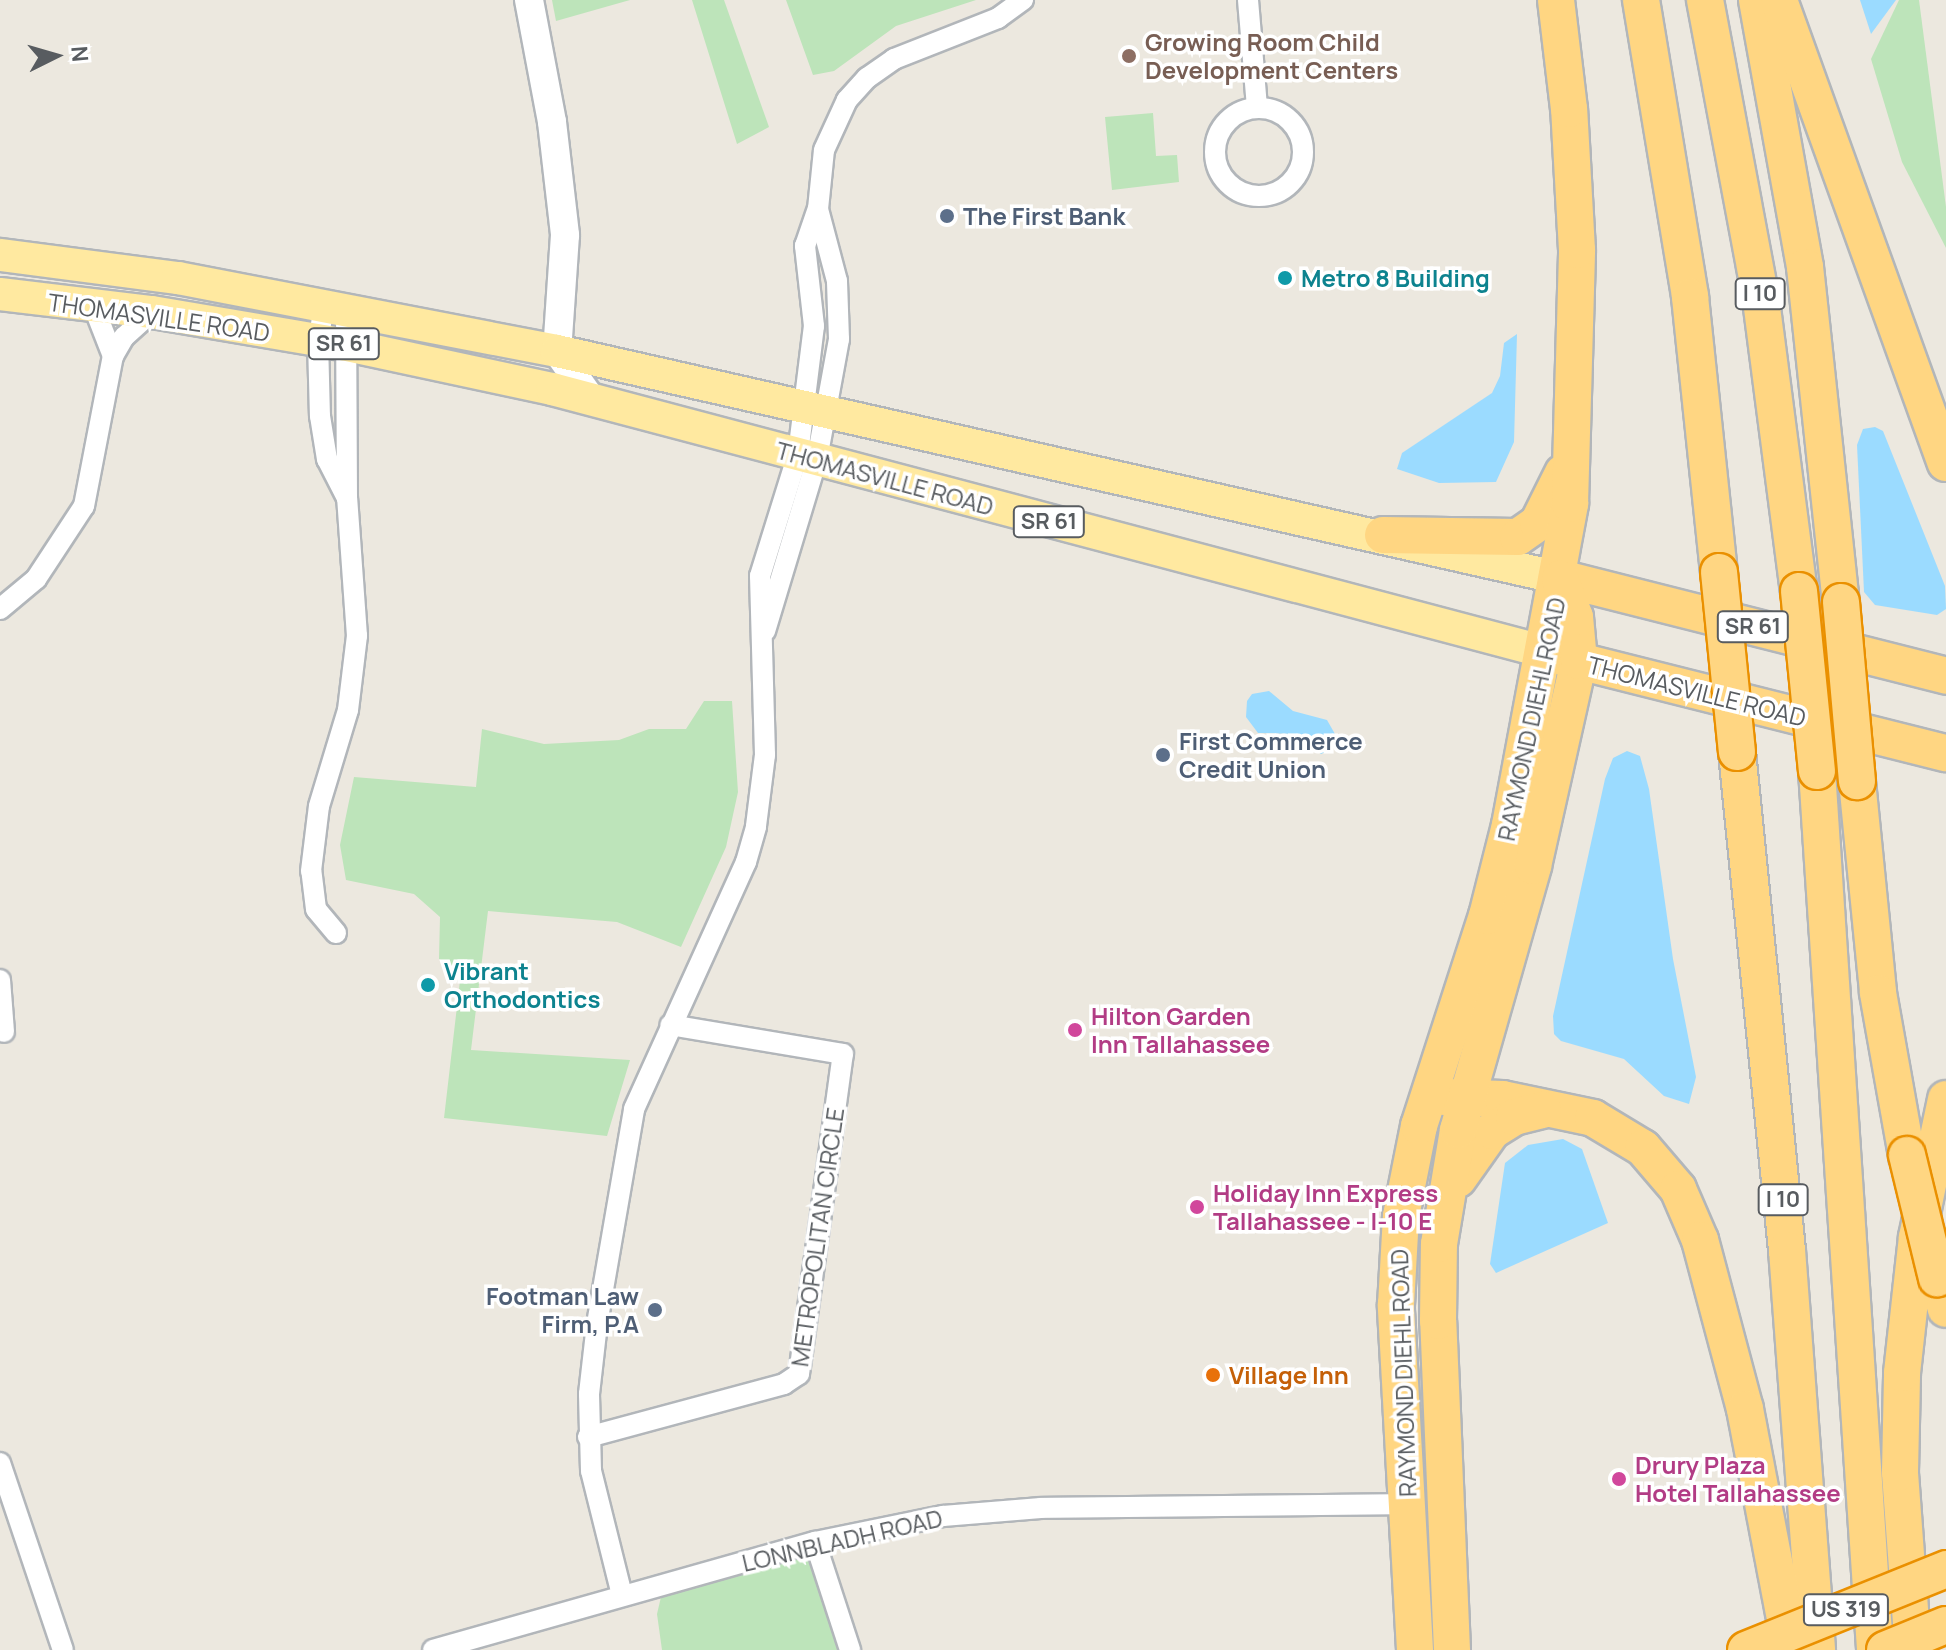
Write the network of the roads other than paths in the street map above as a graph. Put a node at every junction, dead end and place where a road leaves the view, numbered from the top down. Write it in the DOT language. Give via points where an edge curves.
graph roads {
  1 [pos="529,0"];
  2 [pos="1023,0"];
  3 [pos="1248,0"];
  4 [pos="1556,0"];
  5 [pos="1641,0"];
  6 [pos="1705,0"];
  7 [pos="1757,0"];
  8 [pos="1779,0"];
  9 [pos="1257,108"];
  10 [pos="818,209"];
  11 [pos="0,255"];
  12 [pos="97,265"];
  13 [pos="0,294"];
  14 [pos="93,305"];
  15 [pos="335,309"];
  16 [pos="152,312"];
  17 [pos="330,342"];
  18 [pos="557,351"];
  19 [pos="113,356"];
  20 [pos="498,378"];
  21 [pos="591,399"];
  22 [pos="815,406"];
  23 [pos="1575,446"];
  24 [pos="807,456"];
  25 [pos="1946,463"];
  26 [pos="1383,535"];
  27 [pos="1560,578"];
  28 [pos="0,609"];
  29 [pos="1562,657"];
  30 [pos="1946,676"];
  31 [pos="1946,753"];
  32 [pos="336,933"];
  33 [pos="0,980"];
  34 [pos="670,1025"];
  35 [pos="4,1032"];
  36 [pos="1467,1096"];
  37 [pos="1427,1097"];
  38 [pos="1946,1099"];
  39 [pos="1563,1110"];
  40 [pos="1442,1218"];
  41 [pos="1942,1294"];
  42 [pos="588,1437"];
  43 [pos="0,1463"];
  44 [pos="1407,1504"];
  45 [pos="815,1542"];
  46 [pos="1946,1569"];
  47 [pos="622,1595"];
  48 [pos="1452,1609"];
  49 [pos="1946,1625"];
  50 [pos="63,1650"];
  51 [pos="433,1650"];
  52 [pos="850,1650"];
  53 [pos="1415,1650"];
  54 [pos="1452,1650"];
  55 [pos="1460,1650"];
  56 [pos="1746,1650"];
  57 [pos="1791,1650"];
  58 [pos="1817,1650"];
  59 [pos="1875,1650"];
  60 [pos="1885,1650"];
  61 [pos="1913,1650"];
  1 -- 18 [label="street" via="552,122 565,235"];
  2 -- 10 [label="street" via="998,18 894,59 867,78 832,126"];
  3 -- 9 [label="street"];
  4 -- 23 [label="highway, RAYMOND DIEHL ROAD" via="1577,250"];
  5 -- 58 [label="highway, I 10, bridge" via="1688,282 1719,572 1789,1266"];
  6 -- 59 [label="highway, I 10, bridge" via="1761,300 1799,591 1817,771"];
  7 -- 41 [label="highway, bridge" via="1802,239 1878,993 1907,1155"];
  8 -- 25 [label="highway"];
  9 -- 9 [label="street" via="1224,124 1215,148 1218,170 1230,186 1263,197 1281,191 1296,177 1303,148 1289,120"];
  10 -- 22 [label="street" via="805,246 814,308"];
  10 -- 22 [label="street" via="842,314"];
  11 -- 12 [label="main road, THOMASVILLE ROAD / SR 61"];
  12 -- 14 [label="main road"];
  12 -- 15 [label="main road, THOMASVILLE ROAD / SR 61"];
  13 -- 14 [label="main road, THOMASVILLE ROAD / SR 61"];
  14 -- 16 [label="main road, THOMASVILLE ROAD / SR 61"];
  14 -- 19 [label="street"];
  15 -- 17 [label="street"];
  15 -- 18 [label="main road, THOMASVILLE ROAD / SR 61"];
  16 -- 17 [label="main road, THOMASVILLE ROAD / SR 61"];
  16 -- 19 [label="street" via="124,337"];
  17 -- 20 [label="main road, THOMASVILLE ROAD / SR 61"];
  17 -- 32 [label="street" via="327,459 347,498 357,588 348,710 319,806 311,871 316,909"];
  18 -- 20 [label="street" via="527,371"];
  18 -- 21 [label="street"];
  18 -- 22 [label="main road, THOMASVILLE ROAD / SR 61"];
  19 -- 28 [label="street" via="84,506 36,579"];
  20 -- 21 [label="main road, THOMASVILLE ROAD / SR 61"];
  21 -- 24 [label="main road, THOMASVILLE ROAD / SR 61"];
  22 -- 24 [label="street"];
  22 -- 26 [label="main road, THOMASVILLE ROAD / SR 61"];
  23 -- 26 [label="highway" via="1543,516 1524,534 1503,539"];
  23 -- 27 [label="highway, RAYMOND DIEHL ROAD"];
  24 -- 29 [label="main road, THOMASVILLE ROAD / SR 61"];
  24 -- 34 [label="street" via="760,576 765,755 756,826 746,862"];
  26 -- 27 [label="main road, THOMASVILLE ROAD / SR 61"];
  27 -- 29 [label="highway, RAYMOND DIEHL ROAD"];
  27 -- 30 [label="highway, THOMASVILLE ROAD / SR 61"];
  29 -- 31 [label="highway, THOMASVILLE ROAD / SR 61"];
  29 -- 36 [label="highway, RAYMOND DIEHL ROAD" via="1533,866"];
  29 -- 37 [label="highway, RAYMOND DIEHL ROAD" via="1487,916"];
  33 -- 35 [label="street"];
  34 -- 42 [label="street" via="647,1073 626,1141 597,1324"];
  34 -- 42 [label="street, METROPOLITAN CIRCLE" via="843,1054 799,1374 784,1384"];
  36 -- 37 [label="highway"];
  36 -- 39 [label="highway"];
  36 -- 40 [label="highway, RAYMOND DIEHL ROAD"];
  37 -- 44 [label="highway, RAYMOND DIEHL ROAD" via="1405,1187 1396,1278"];
  38 -- 61 [label="highway" via="1917,1237 1902,1373 1900,1472"];
  39 -- 40 [label="highway" via="1521,1114 1492,1131 1466,1162"];
  39 -- 57 [label="highway" via="1611,1127 1643,1148 1671,1179 1691,1213 1745,1409"];
  40 -- 48 [label="highway, RAYMOND DIEHL ROAD" via="1438,1321"];
  42 -- 47 [label="street" via="592,1476"];
  43 -- 50 [label="street"];
  44 -- 45 [label="street, LONNBLADH ROAD" via="1041,1508 943,1516"];
  44 -- 53 [label="highway, RAYMOND DIEHL ROAD"];
  45 -- 47 [label="street, LONNBLADH ROAD"];
  45 -- 52 [label="street"];
  46 -- 56 [label="highway, US 319, bridge"];
  47 -- 51 [label="street, LONNBLADH ROAD"];
  48 -- 54 [label="highway, RAYMOND DIEHL ROAD"];
  48 -- 55 [label="highway"];
  49 -- 60 [label="highway, US 319, bridge"];
}
